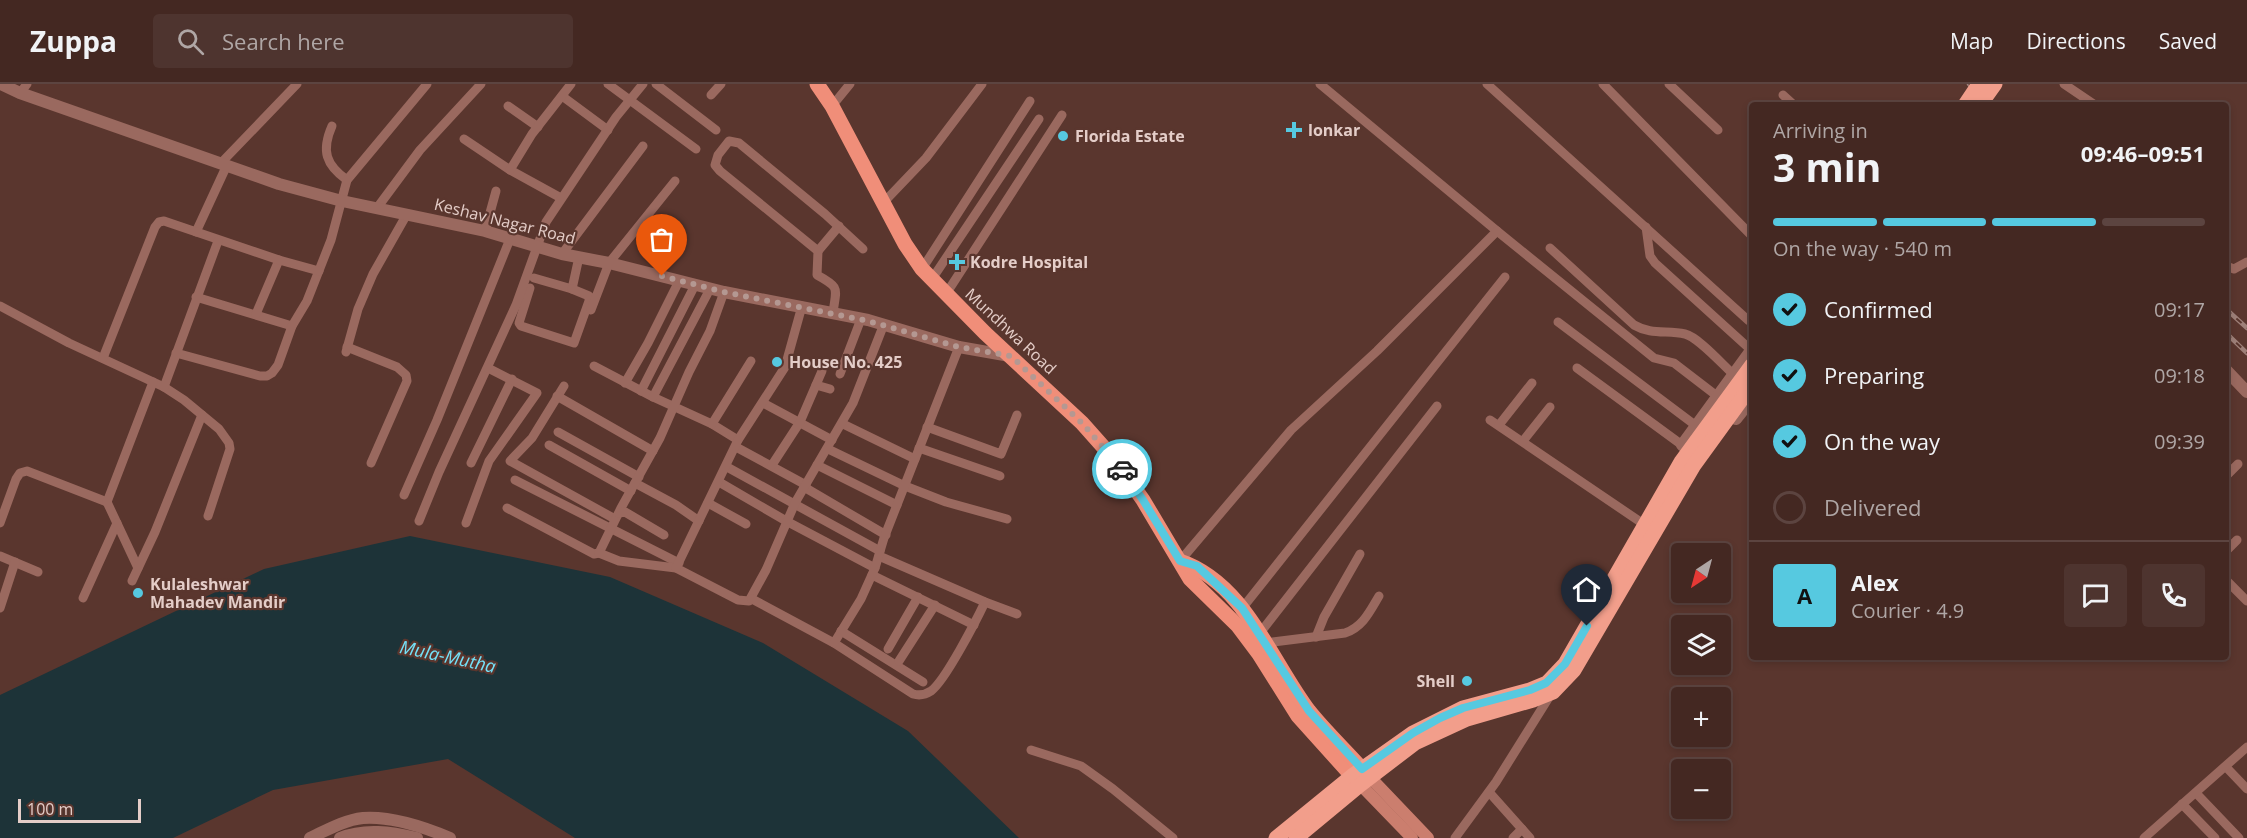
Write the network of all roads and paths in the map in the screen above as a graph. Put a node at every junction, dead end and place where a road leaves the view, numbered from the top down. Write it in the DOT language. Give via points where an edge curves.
graph roads {
  1 [pos="1,84"];
  2 [pos="297,84"];
  3 [pos="427,84"];
  4 [pos="481,84"];
  5 [pos="608,84"];
  6 [pos="643,84"];
  7 [pos="656,84"];
  8 [pos="721,84"];
  9 [pos="817,84"];
  10 [pos="850,84"];
  11 [pos="982,84"];
  12 [pos="1320,84"];
  13 [pos="1487,84"];
  14 [pos="1603,84"];
  15 [pos="1669,84"];
  16 [pos="1979,84"];
  17 [pos="1995,84"];
  18 [pos="2064,84"];
  19 [pos="568,85"];
  20 [pos="23,89"];
  21 [pos="711,94"];
  22 [pos="1784,95"];
  23 [pos="562,96"];
  24 [pos="630,100"];
  25 [pos="1030,101"];
  26 [pos="1791,102"];
  27 [pos="1967,102"];
  28 [pos="1982,102"];
  29 [pos="2091,102"];
  30 [pos="508,106"];
  31 [pos="832,106"];
  32 [pos="1062,115"];
  33 [pos="1039,118"];
  34 [pos="332,126"];
  35 [pos="538,128"];
  36 [pos="608,130"];
  37 [pos="716,130"];
  38 [pos="1718,130"];
  39 [pos="465,139"];
  40 [pos="643,146"];
  41 [pos="696,149"];
  42 [pos="224,164"];
  43 [pos="510,170"];
  44 [pos="347,180"];
  45 [pos="675,182"];
  46 [pos="496,191"];
  47 [pos="561,198"];
  48 [pos="342,201"];
  49 [pos="884,202"];
  50 [pos="377,208"];
  51 [pos="407,214"];
  52 [pos="839,226"];
  53 [pos="1646,227"];
  54 [pos="485,231"];
  55 [pos="1497,231"];
  56 [pos="196,232"];
  57 [pos="1749,233"];
  58 [pos="510,239"];
  59 [pos="218,241"];
  60 [pos="537,246"];
  61 [pos="1550,248"];
  62 [pos="863,249"];
  63 [pos="818,251"];
  64 [pos="562,254"];
  65 [pos="579,257"];
  66 [pos="279,260"];
  67 [pos="2247,262"];
  68 [pos="609,263"];
  69 [pos="2229,267"];
  70 [pos="319,271"];
  71 [pos="927,274"];
  72 [pos="1505,277"];
  73 [pos="534,278"];
  74 [pos="679,281"];
  75 [pos="695,285"];
  76 [pos="530,288"];
  77 [pos="572,289"];
  78 [pos="710,289"];
  79 [pos="724,292"];
  80 [pos="946,294"];
  81 [pos="196,297"];
  82 [pos="0,306"];
  83 [pos="802,306"];
  84 [pos="590,313"];
  85 [pos="833,313"];
  86 [pos="256,314"];
  87 [pos="861,319"];
  88 [pos="1749,321"];
  89 [pos="1558,322"];
  90 [pos="884,324"];
  91 [pos="292,326"];
  92 [pos="959,347"];
  93 [pos="1749,352"];
  94 [pos="176,353"];
  95 [pos="1011,356"];
  96 [pos="103,358"];
  97 [pos="1749,358"];
  98 [pos="1749,360"];
  99 [pos="751,361"];
  100 [pos="594,366"];
  101 [pos="488,368"];
  102 [pos="1577,368"];
  103 [pos="822,371"];
  104 [pos="2229,373"];
  105 [pos="840,374"];
  106 [pos="1732,374"];
  107 [pos="512,380"];
  108 [pos="153,381"];
  109 [pos="625,382"];
  110 [pos="1532,383"];
  111 [pos="816,385"];
  112 [pos="564,386"];
  113 [pos="164,387"];
  114 [pos="830,389"];
  115 [pos="1749,389"];
  116 [pos="640,391"];
  117 [pos="2247,392"];
  118 [pos="557,396"];
  119 [pos="1717,396"];
  120 [pos="653,397"];
  121 [pos="763,403"];
  122 [pos="1749,403"];
  123 [pos="1437,406"];
  124 [pos="675,407"];
  125 [pos="1550,407"];
  126 [pos="202,415"];
  127 [pos="1017,415"];
  128 [pos="800,422"];
  129 [pos="712,424"];
  130 [pos="843,424"];
  131 [pos="1695,425"];
  132 [pos="927,427"];
  133 [pos="558,432"];
  134 [pos="832,440"];
  135 [pos="1522,441"];
  136 [pos="737,444"];
  137 [pos="549,445"];
  138 [pos="505,448"];
  139 [pos="919,448"];
  140 [pos="828,449"];
  141 [pos="653,451"];
  142 [pos="1689,454"];
  143 [pos="515,455"];
  144 [pos="915,459"];
  145 [pos="371,463"];
  146 [pos="471,463"];
  147 [pos="2238,464"];
  148 [pos="772,465"];
  149 [pos="817,465"];
  150 [pos="727,467"];
  151 [pos="2229,473"];
  152 [pos="1000,476"];
  153 [pos="514,480"];
  154 [pos="719,482"];
  155 [pos="635,483"];
  156 [pos="805,486"];
  157 [pos="905,486"];
  158 [pos="563,489"];
  159 [pos="404,495"];
  160 [pos="556,500"];
  161 [pos="107,502"];
  162 [pos="708,503"];
  163 [pos="795,503"];
  164 [pos="897,505"];
  165 [pos="507,508"];
  166 [pos="208,516"];
  167 [pos="617,516"];
  168 [pos="1007,519"];
  169 [pos="419,521"];
  170 [pos="699,521"];
  171 [pos="788,522"];
  172 [pos="0,523"];
  173 [pos="117,523"];
  174 [pos="466,523"];
  175 [pos="746,524"];
  176 [pos="1645,525"];
  177 [pos="611,530"];
  178 [pos="664,535"];
  179 [pos="886,535"];
  180 [pos="2238,540"];
  181 [pos="2229,548"];
  182 [pos="599,553"];
  183 [pos="879,554"];
  184 [pos="1360,554"];
  185 [pos="0,556"];
  186 [pos="1180,561"];
  187 [pos="15,562"];
  188 [pos="678,565"];
  189 [pos="138,568"];
  190 [pos="38,572"];
  191 [pos="874,572"];
  192 [pos="132,581"];
  193 [pos="2229,583"];
  194 [pos="1379,596"];
  195 [pos="918,597"];
  196 [pos="83,598"];
  197 [pos="752,599"];
  198 [pos="2247,601"];
  199 [pos="985,602"];
  200 [pos="935,605"];
  201 [pos="0,608"];
  202 [pos="1242,608"];
  203 [pos="1017,614"];
  204 [pos="1233,621"];
  205 [pos="974,625"];
  206 [pos="841,631"];
  207 [pos="1316,637"];
  208 [pos="1263,638"];
  209 [pos="834,643"];
  210 [pos="888,649"];
  211 [pos="899,661"];
  212 [pos="923,682"];
  213 [pos="1552,692"];
  214 [pos="2247,747"];
  215 [pos="1031,750"];
  216 [pos="2226,767"];
  217 [pos="1361,776"];
  218 [pos="2247,789"];
  219 [pos="1489,792"];
  220 [pos="2196,793"];
  221 [pos="2182,804"];
  222 [pos="1522,829"];
  223 [pos="1304,836"];
  224 [pos="310,838"];
  225 [pos="340,838"];
  226 [pos="417,838"];
  227 [pos="450,838"];
  228 [pos="1173,838"];
  229 [pos="1276,838"];
  230 [pos="1412,838"];
  231 [pos="1428,838"];
  232 [pos="1455,838"];
  233 [pos="1513,838"];
  234 [pos="1530,838"];
  235 [pos="2144,838"];
  236 [pos="2215,838"];
  237 [pos="2239,838"];
  1 -- 20 [label="street, Keshav Nagar Road"];
  2 -- 42 [label="street"];
  3 -- 44 [label="street"];
  4 -- 50 [label="street" via="420,150"];
  5 -- 24 [label="street"];
  6 -- 24 [label="street"];
  7 -- 37 [label="street"];
  8 -- 21 [label="street"];
  9 -- 31 [label="main road, Mundhwa Road"];
  10 -- 31 [label="street"];
  11 -- 49 [label="street" via="926,158"];
  12 -- 55 [label="street"];
  13 -- 53 [label="street"];
  14 -- 57 [label="street"];
  15 -- 38 [label="street"];
  16 -- 27 [label="highway, bridge"];
  17 -- 28 [label="highway, bridge"];
  18 -- 29 [label="street"];
  19 -- 23 [label="street"];
  20 -- 42 [label="street, Keshav Nagar Road"];
  22 -- 26 [label="street"];
  23 -- 35 [label="street"];
  23 -- 36 [label="street"];
  24 -- 36 [label="street"];
  24 -- 41 [label="street"];
  25 -- 71 [label="street"];
  30 -- 35 [label="street"];
  31 -- 49 [label="main road, Mundhwa Road"];
  32 -- 80 [label="street"];
  33 -- 71 [label="street"];
  34 -- 44 [label="street" via="326,150 335,171"];
  35 -- 43 [label="street"];
  36 -- 47 [label="street"];
  39 -- 43 [label="street"];
  40 -- 64 [label="street"];
  42 -- 48 [label="street, Keshav Nagar Road"];
  42 -- 56 [label="street"];
  43 -- 47 [label="street"];
  44 -- 48 [label="street"];
  45 -- 68 [label="street"];
  46 -- 54 [label="street"];
  47 -- 60 [label="street"];
  48 -- 50 [label="street, Keshav Nagar Road"];
  48 -- 70 [label="street"];
  49 -- 71 [label="main road, Mundhwa Road" via="905,244"];
  50 -- 51 [label="street, Keshav Nagar Road"];
  51 -- 54 [label="street, Keshav Nagar Road"];
  51 -- 145 [label="street" via="373,274 347,350 398,367 406,375 407,381"];
  52 -- 62 [label="street"];
  52 -- 63 [label="street"];
  52 -- 63 [label="street" via="739,143 729,141 717,155 715,165 720,171"];
  53 -- 88 [label="street"];
  53 -- 93 [label="street" via="1650,256 1655,263"];
  54 -- 58 [label="street, Keshav Nagar Road"];
  55 -- 119 [label="street" via="1654,358 1674,363"];
  55 -- 186 [label="street" via="1291,430"];
  56 -- 59 [label="street"];
  56 -- 96 [label="street" via="164,221 155,227"];
  58 -- 60 [label="street, Keshav Nagar Road"];
  58 -- 159 [label="street"];
  59 -- 66 [label="street"];
  59 -- 81 [label="street"];
  60 -- 64 [label="street, Keshav Nagar Road"];
  60 -- 101 [label="street"];
  61 -- 106 [label="street" via="1634,325 1654,333 1689,335"];
  63 -- 85 [label="street" via="817,275 836,289"];
  64 -- 65 [label="street, Keshav Nagar Road"];
  65 -- 68 [label="street, Keshav Nagar Road"];
  65 -- 77 [label="street"];
  66 -- 70 [label="street"];
  66 -- 86 [label="street"];
  67 -- 69 [label="street" via="2234,269"];
  68 -- 74 [label="street, Keshav Nagar Road"];
  68 -- 84 [label="street"];
  70 -- 91 [label="street"];
  71 -- 80 [label="main road, Mundhwa Road"];
  72 -- 202 [label="street"];
  73 -- 77 [label="street"];
  74 -- 75 [label="street, Keshav Nagar Road"];
  74 -- 109 [label="street"];
  75 -- 78 [label="street, Keshav Nagar Road"];
  75 -- 116 [label="street"];
  76 -- 77 [label="street" via="521,326 574,343 589,302 585,293"];
  78 -- 79 [label="street, Keshav Nagar Road"];
  78 -- 120 [label="street"];
  79 -- 83 [label="street, Keshav Nagar Road"];
  79 -- 124 [label="street"];
  80 -- 95 [label="main road, Mundhwa Road"];
  81 -- 86 [label="street"];
  81 -- 94 [label="street"];
  82 -- 96 [label="street"];
  83 -- 85 [label="street, Keshav Nagar Road"];
  83 -- 121 [label="street" via="785,367"];
  85 -- 87 [label="street, Keshav Nagar Road"];
  86 -- 91 [label="street"];
  87 -- 90 [label="street, Keshav Nagar Road"];
  87 -- 105 [label="street"];
  89 -- 131 [label="street"];
  90 -- 92 [label="street, Keshav Nagar Road"];
  90 -- 130 [label="street"];
  91 -- 94 [label="street" via="278,365 267,376"];
  92 -- 95 [label="street, Keshav Nagar Road"];
  92 -- 132 [label="street"];
  94 -- 113 [label="street"];
  95 -- 186 [label="main road, Mundhwa Road" via="1114,459"];
  96 -- 108 [label="street"];
  97 -- 106 [label="street"];
  98 -- 142 [label="highway"];
  99 -- 129 [label="street"];
  100 -- 109 [label="street"];
  101 -- 107 [label="street"];
  101 -- 169 [label="street"];
  102 -- 142 [label="street"];
  103 -- 111 [label="street"];
  104 -- 117 [label="street"];
  106 -- 119 [label="street"];
  107 -- 146 [label="street"];
  107 -- 174 [label="street" via="536,391 536,397 489,461"];
  108 -- 113 [label="street"];
  108 -- 161 [label="street"];
  109 -- 116 [label="street"];
  110 -- 135 [label="street" via="1495,422"];
  111 -- 114 [label="street"];
  111 -- 128 [label="street"];
  112 -- 118 [label="street"];
  113 -- 126 [label="street"];
  115 -- 142 [label="highway"];
  116 -- 120 [label="street"];
  118 -- 141 [label="street"];
  118 -- 143 [label="street" via="532,438"];
  119 -- 131 [label="street"];
  120 -- 124 [label="street"];
  121 -- 128 [label="street"];
  121 -- 136 [label="street"];
  122 -- 142 [label="street" via="1705,458"];
  123 -- 208 [label="street"];
  124 -- 129 [label="street"];
  124 -- 141 [label="street"];
  125 -- 135 [label="street"];
  126 -- 166 [label="street" via="229,442 228,458"];
  126 -- 189 [label="street"];
  127 -- 132 [label="street" via="1001,454"];
  128 -- 134 [label="street"];
  128 -- 148 [label="street"];
  129 -- 136 [label="street"];
  130 -- 134 [label="street"];
  130 -- 144 [label="street"];
  131 -- 142 [label="street"];
  132 -- 139 [label="street"];
  133 -- 155 [label="street"];
  134 -- 140 [label="street"];
  135 -- 176 [label="street"];
  136 -- 148 [label="street"];
  136 -- 150 [label="street"];
  137 -- 155 [label="street"];
  138 -- 143 [label="street"];
  139 -- 144 [label="street"];
  139 -- 152 [label="street"];
  140 -- 149 [label="street"];
  140 -- 157 [label="street"];
  141 -- 155 [label="street"];
  142 -- 176 [label="highway"];
  142 -- 213 [label="highway" via="1574,670"];
  143 -- 158 [label="street" via="510,461"];
  144 -- 157 [label="street"];
  147 -- 151 [label="street"];
  148 -- 156 [label="street"];
  149 -- 156 [label="street"];
  149 -- 164 [label="street"];
  150 -- 154 [label="street"];
  150 -- 163 [label="street"];
  153 -- 160 [label="street"];
  154 -- 162 [label="street"];
  154 -- 171 [label="street"];
  155 -- 167 [label="street"];
  155 -- 170 [label="street"];
  156 -- 163 [label="street"];
  156 -- 179 [label="street"];
  157 -- 164 [label="street"];
  157 -- 168 [label="street"];
  158 -- 160 [label="street"];
  158 -- 167 [label="street"];
  160 -- 177 [label="street"];
  161 -- 172 [label="street" via="27,471 16,479"];
  161 -- 173 [label="street"];
  162 -- 170 [label="street"];
  162 -- 175 [label="street"];
  163 -- 171 [label="street"];
  163 -- 183 [label="street"];
  164 -- 179 [label="street"];
  165 -- 182 [label="street" via="594,554"];
  167 -- 177 [label="street"];
  167 -- 178 [label="street" via="625,512"];
  170 -- 188 [label="street"];
  171 -- 191 [label="street"];
  171 -- 197 [label="street"];
  173 -- 189 [label="street"];
  173 -- 196 [label="street"];
  176 -- 217 [label="highway" via="1565,664 1546,683 1440,718 1413,733"];
  177 -- 182 [label="street"];
  177 -- 188 [label="street"];
  179 -- 183 [label="street"];
  180 -- 181 [label="street"];
  182 -- 188 [label="street" via="619,561"];
  183 -- 191 [label="street"];
  183 -- 199 [label="street"];
  184 -- 207 [label="street"];
  185 -- 187 [label="street"];
  186 -- 202 [label="main road, Mundhwa Road" via="1197,566"];
  186 -- 204 [label="main road, Mundhwa Road" via="1190,579"];
  187 -- 190 [label="street"];
  187 -- 201 [label="street"];
  188 -- 197 [label="street" via="738,600"];
  189 -- 192 [label="street"];
  191 -- 195 [label="street"];
  191 -- 206 [label="street"];
  193 -- 198 [label="street"];
  194 -- 207 [label="street" via="1354,630"];
  195 -- 200 [label="street"];
  195 -- 210 [label="street"];
  197 -- 209 [label="street"];
  199 -- 203 [label="street"];
  199 -- 205 [label="street"];
  200 -- 205 [label="street"];
  200 -- 211 [label="street"];
  202 -- 204 [label="street"];
  202 -- 208 [label="main road, Mundhwa Road"];
  204 -- 217 [label="main road, Mundhwa Road" via="1298,716"];
  205 -- 209 [label="street" via="937,685 924,695 913,694"];
  206 -- 209 [label="street"];
  206 -- 212 [label="street"];
  207 -- 208 [label="street"];
  208 -- 217 [label="main road, Mundhwa Road" via="1309,711"];
  213 -- 217 [label="highway" via="1444,728"];
  213 -- 219 [label="street"];
  214 -- 216 [label="street"];
  215 -- 228 [label="street" via="1081,766"];
  216 -- 218 [label="street"];
  216 -- 220 [label="street"];
  217 -- 223 [label="highway"];
  217 -- 229 [label="highway"];
  217 -- 230 [label="main road"];
  217 -- 231 [label="main road, Mundhwa Road"];
  219 -- 222 [label="street"];
  219 -- 232 [label="street"];
  220 -- 221 [label="street"];
  220 -- 237 [label="street"];
  221 -- 235 [label="street"];
  221 -- 236 [label="street"];
  222 -- 233 [label="street"];
  222 -- 234 [label="street"];
  224 -- 227 [label="street" via="362,818 386,819"];
  225 -- 226 [label="street" via="355,832 393,832"];
}
